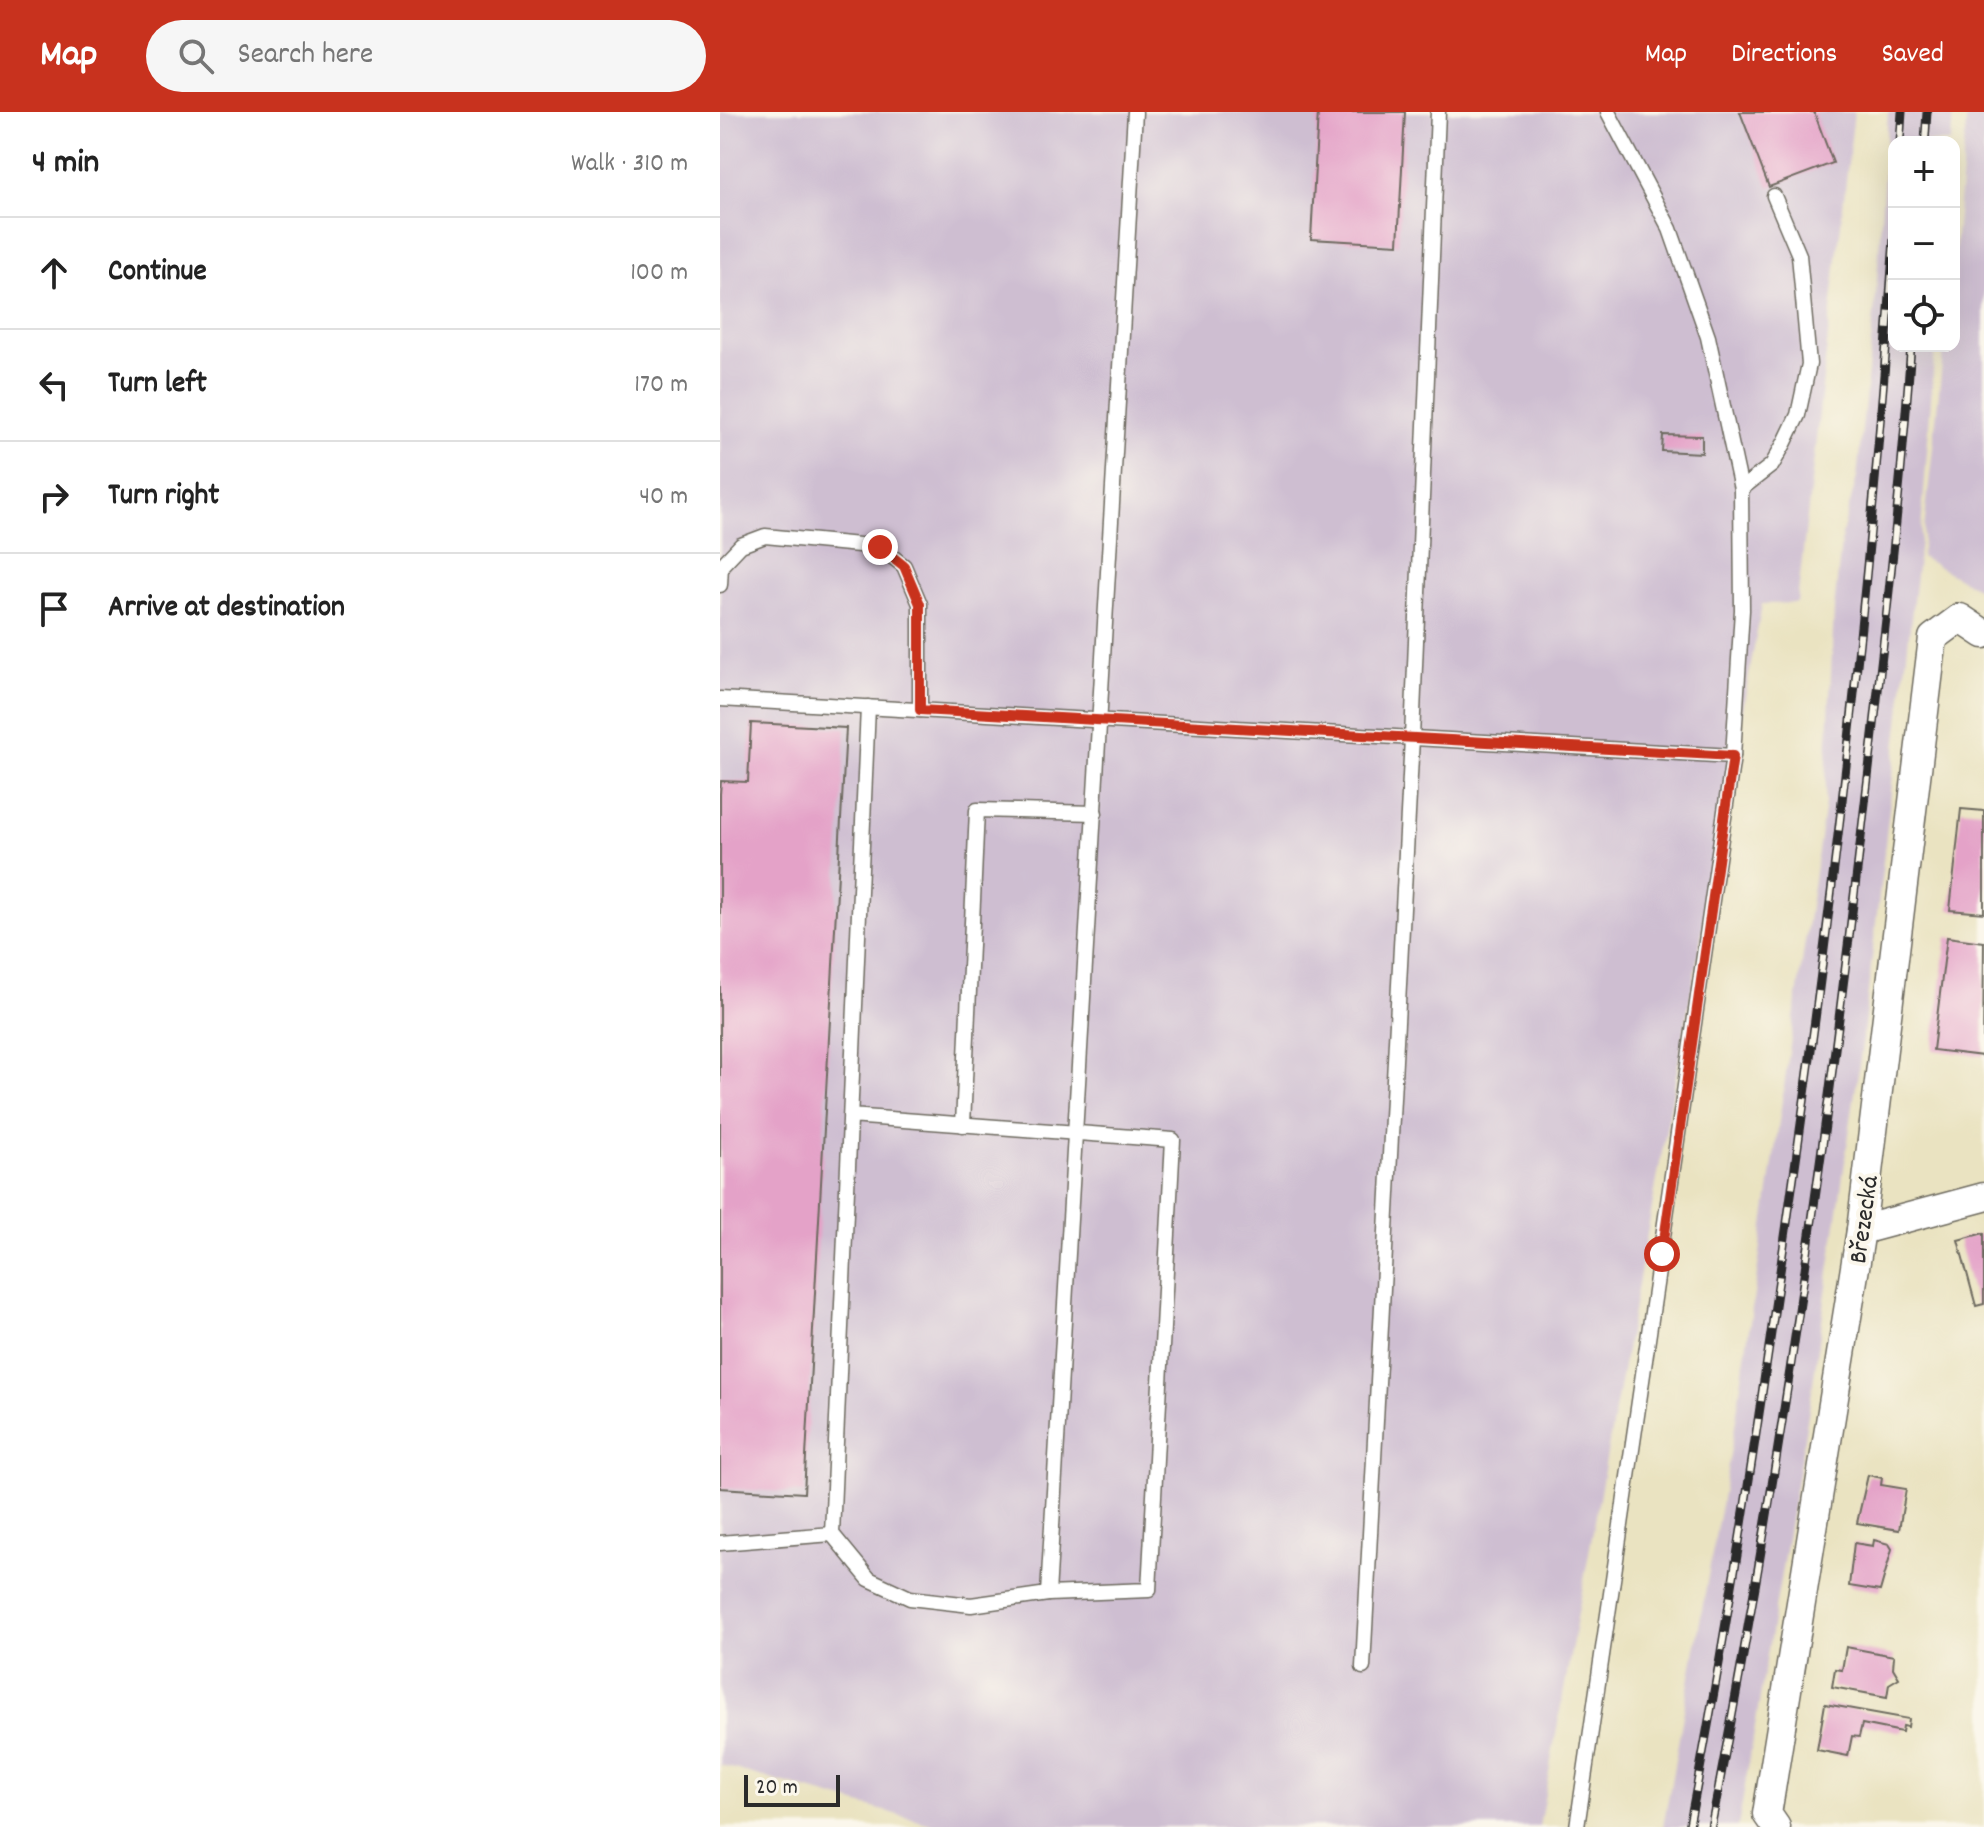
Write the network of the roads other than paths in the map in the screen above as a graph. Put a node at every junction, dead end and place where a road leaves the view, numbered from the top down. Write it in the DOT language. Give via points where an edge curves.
graph roads {
  1 [pos="1135,112"];
  2 [pos="1438,112"];
  3 [pos="1608,112"];
  4 [pos="1774,196"];
  5 [pos="1741,489"];
  6 [pos="720,585"];
  7 [pos="1984,634"];
  8 [pos="720,699"];
  9 [pos="868,707"];
  10 [pos="920,710"];
  11 [pos="1101,720"];
  12 [pos="1412,738"];
  13 [pos="1733,756"];
  14 [pos="1095,813"];
  15 [pos="850,1116"];
  16 [pos="963,1125"];
  17 [pos="1076,1133"];
  18 [pos="1984,1197"];
  19 [pos="1861,1230"];
  20 [pos="832,1534"];
  21 [pos="720,1543"];
  22 [pos="1048,1594"];
  23 [pos="1363,1667"];
  24 [pos="1577,1827"];
  25 [pos="1776,1827"];
  1 -- 11 [label="lane"];
  2 -- 12 [label="lane"];
  3 -- 5 [label="lane" via="1670,229 1694,296"];
  4 -- 5 [label="lane" via="1799,255 1809,364 1798,415 1785,442 1772,465"];
  5 -- 13 [label="lane" via="1742,610"];
  6 -- 10 [label="lane" via="721,566 741,545 765,536 880,547 904,566 920,604"];
  7 -- 19 [label="street, Březecká" via="1960,618 1933,638"];
  8 -- 9 [label="lane"];
  9 -- 10 [label="lane"];
  9 -- 15 [label="lane"];
  10 -- 11 [label="lane"];
  11 -- 12 [label="lane"];
  11 -- 14 [label="lane"];
  12 -- 13 [label="lane"];
  12 -- 23 [label="lane"];
  13 -- 24 [label="lane"];
  14 -- 16 [label="lane" via="977,810"];
  14 -- 17 [label="lane"];
  15 -- 16 [label="lane"];
  15 -- 20 [label="lane"];
  16 -- 17 [label="lane"];
  17 -- 22 [label="lane"];
  17 -- 22 [label="lane" via="1173,1140 1150,1574 1149,1590"];
  18 -- 19 [label="street"];
  19 -- 25 [label="street, Březecká" via="1767,1814"];
  20 -- 21 [label="lane"];
  20 -- 22 [label="lane" via="869,1579 910,1598 971,1605"];
}
